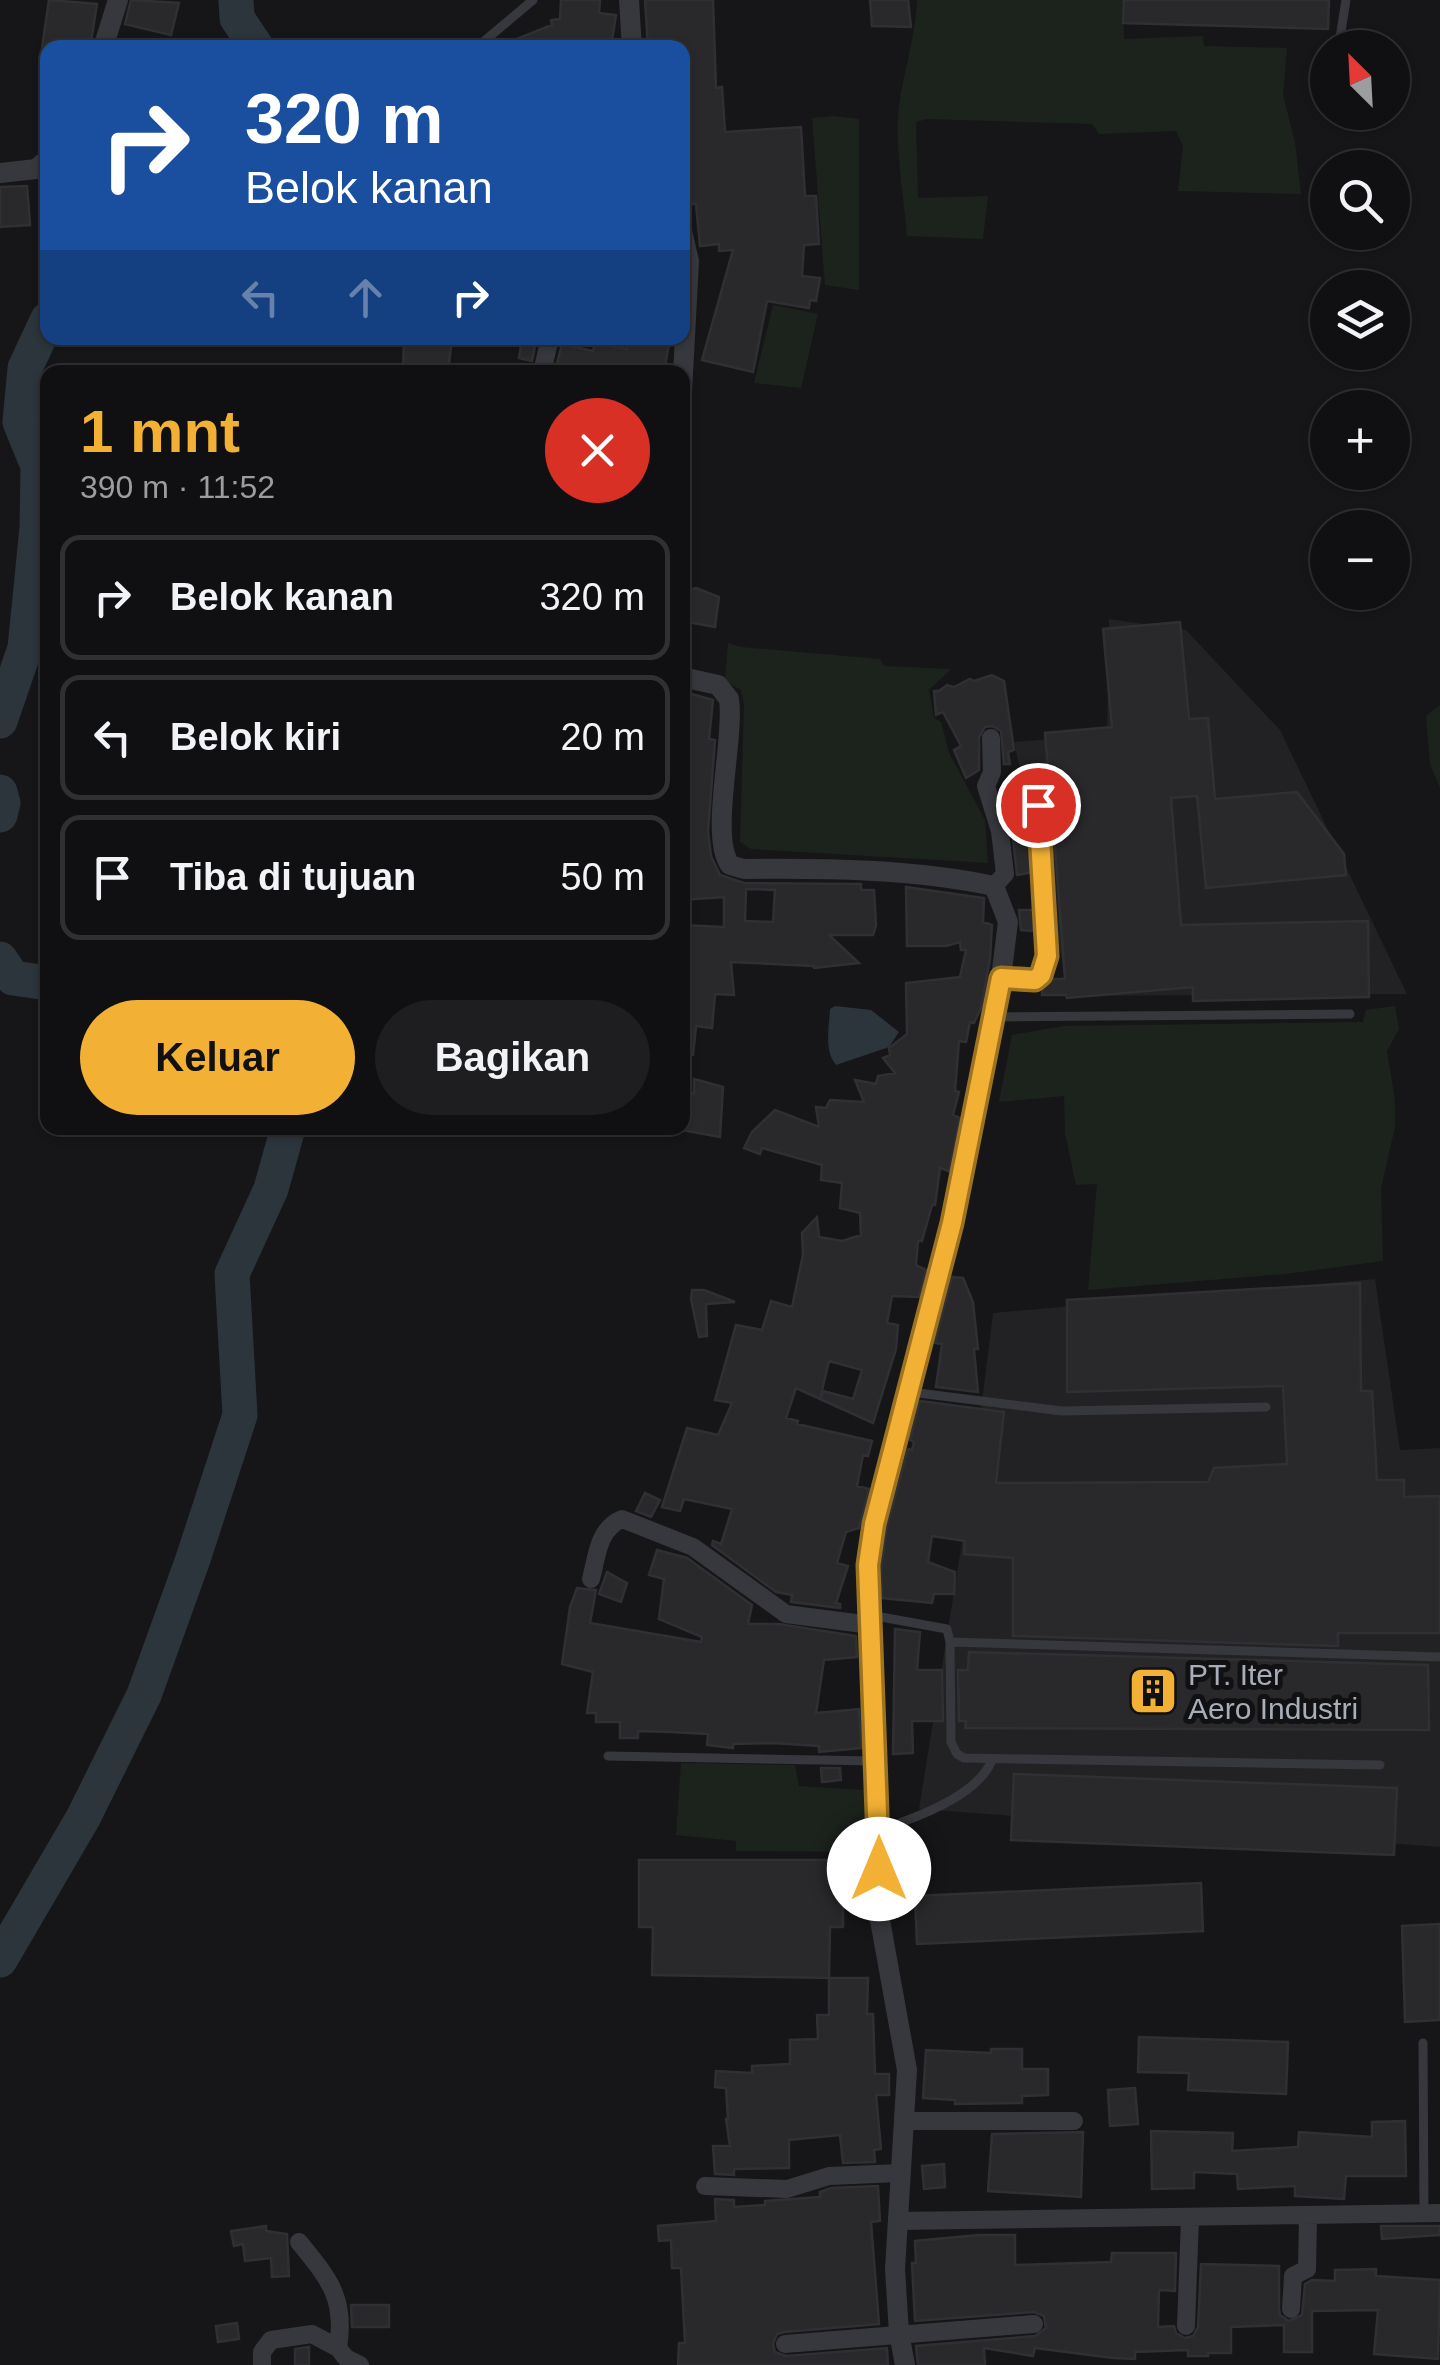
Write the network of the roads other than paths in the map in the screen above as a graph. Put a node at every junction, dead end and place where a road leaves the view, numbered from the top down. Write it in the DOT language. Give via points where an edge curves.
graph roads {
  1 [pos="118,0"];
  2 [pos="534,0"];
  3 [pos="629,0"];
  4 [pos="1346,0"];
  5 [pos="1341,30"];
  6 [pos="106,40"];
  7 [pos="486,40"];
  8 [pos="632,40"];
  9 [pos="40,166"];
  10 [pos="0,172"];
  11 [pos="690,679"];
  12 [pos="991,738"];
  13 [pos="1038,805"];
  14 [pos="994,886"];
  15 [pos="1001,978"];
  16 [pos="1350,1014"];
  17 [pos="992,1018"];
  18 [pos="908,1392"];
  19 [pos="1266,1406"];
  20 [pos="591,1579"];
  21 [pos="870,1620"];
  22 [pos="950,1642"];
  23 [pos="1440,1657"];
  24 [pos="608,1756"];
  25 [pos="992,1760"];
  26 [pos="876,1761"];
  27 [pos="1380,1765"];
  28 [pos="879,1830"];
  29 [pos="1423,2043"];
  30 [pos="902,2121"];
  31 [pos="1074,2122"];
  32 [pos="899,2173"];
  33 [pos="704,2186"];
  34 [pos="1432,2213"];
  35 [pos="1308,2216"];
  36 [pos="1190,2218"];
  37 [pos="898,2222"];
  38 [pos="299,2242"];
  39 [pos="1292,2309"];
  40 [pos="1034,2324"];
  41 [pos="1186,2326"];
  42 [pos="899,2333"];
  43 [pos="784,2344"];
  44 [pos="338,2348"];
  45 [pos="262,2365"];
  46 [pos="360,2365"];
  47 [pos="905,2365"];
  1 -- 6 [label="street"];
  2 -- 7 [label="lane"];
  3 -- 8 [label="street"];
  4 -- 5 [label="lane"];
  9 -- 10 [label="street"];
  11 -- 14 [label="street" via="718,685 729,698 723,852 730,866"];
  12 -- 14 [label="street" via="986,786 1005,874"];
  13 -- 15 [label="lane" via="1047,956 1035,980"];
  14 -- 15 [label="street" via="1008,922"];
  15 -- 17 [label="street"];
  16 -- 17 [label="lane"];
  17 -- 18 [label="street" via="968,1152"];
  18 -- 19 [label="lane" via="1062,1411"];
  18 -- 21 [label="street" via="874,1524 867,1570"];
  20 -- 21 [label="street" via="604,1534 622,1519 693,1547 792,1617"];
  21 -- 22 [label="lane" via="943,1626"];
  21 -- 26 [label="street"];
  22 -- 23 [label="lane"];
  22 -- 25 [label="lane" via="953,1749 964,1758"];
  24 -- 26 [label="lane"];
  25 -- 27 [label="lane"];
  25 -- 28 [label="lane" via="950,1802"];
  26 -- 28 [label="street"];
  28 -- 30 [label="street" via="880,1934 907,2070"];
  29 -- 34 [label="lane"];
  30 -- 31 [label="street"];
  30 -- 32 [label="street"];
  32 -- 33 [label="street" via="829,2176 787,2188"];
  32 -- 37 [label="street"];
  34 -- 35 [label="street"];
  35 -- 36 [label="street"];
  35 -- 39 [label="street" via="1307,2269 1293,2276"];
  36 -- 37 [label="street"];
  36 -- 41 [label="street"];
  37 -- 42 [label="street"];
  38 -- 44 [label="street" via="336,2294"];
  40 -- 42 [label="street"];
  42 -- 43 [label="street"];
  42 -- 47 [label="street"];
  44 -- 45 [label="street" via="312,2334 271,2340"];
  44 -- 46 [label="street"];
}
